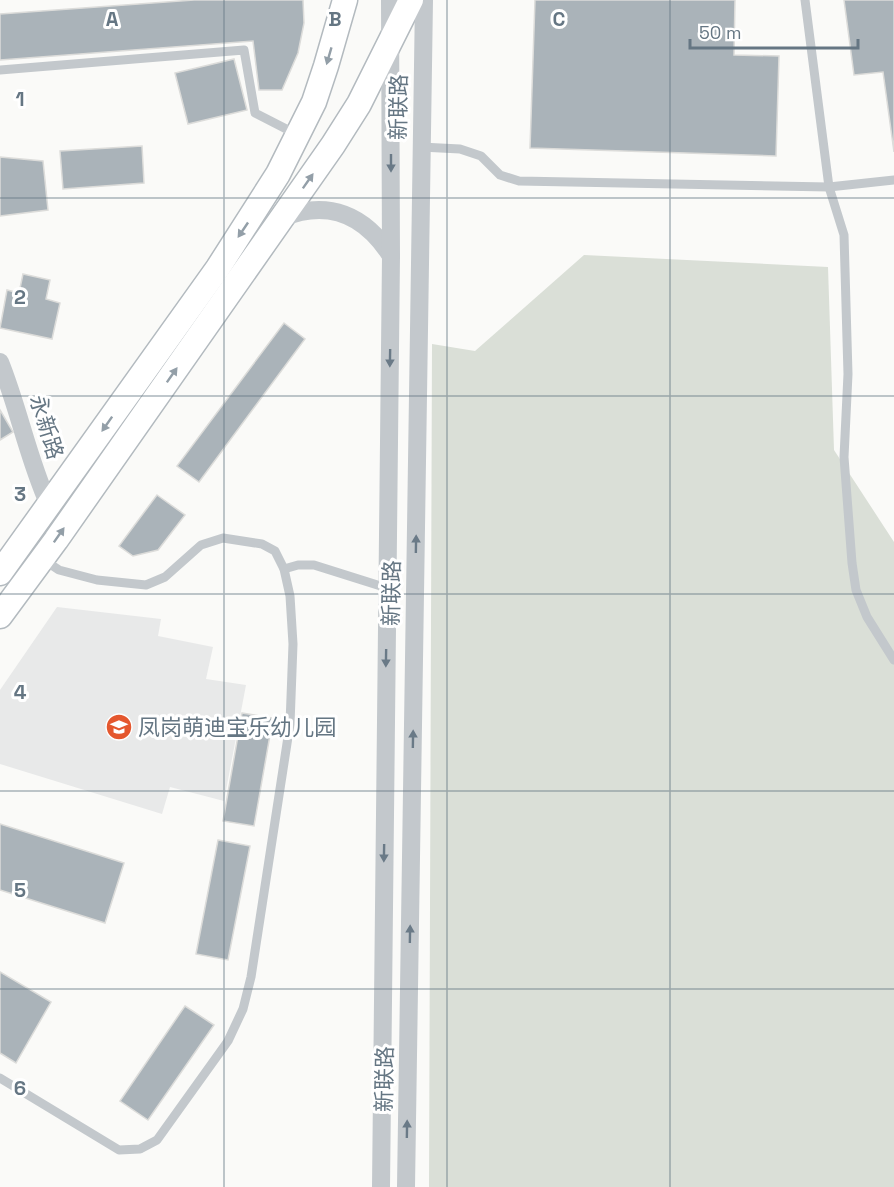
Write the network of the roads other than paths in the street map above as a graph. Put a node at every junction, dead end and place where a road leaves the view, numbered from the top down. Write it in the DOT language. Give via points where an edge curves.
graph roads {
  1 [pos="345,0"];
  2 [pos="390,0"];
  3 [pos="411,0"];
  4 [pos="423,0"];
  5 [pos="805,0"];
  6 [pos="390,44"];
  7 [pos="0,70"];
  8 [pos="298,135"];
  9 [pos="421,147"];
  10 [pos="894,180"];
  11 [pos="829,188"];
  12 [pos="282,218"];
  13 [pos="391,256"];
  14 [pos="0,362"];
  15 [pos="49,505"];
  16 [pos="42,559"];
  17 [pos="284,569"];
  18 [pos="0,573"];
  19 [pos="387,588"];
  20 [pos="0,616"];
  21 [pos="894,660"];
  22 [pos="0,1078"];
  23 [pos="381,1187"];
  24 [pos="406,1187"];
  1 -- 8 [label="street, one-way" via="314,102"];
  2 -- 6 [label="street, 新联路"];
  3 -- 6 [label="street"];
  4 -- 9 [label="street, 新联路"];
  5 -- 11 [label="lane"];
  12 -- 6 [label="street, one-way" via="358,104"];
  6 -- 13 [label="street, 新联路, one-way"];
  7 -- 8 [label="lane" via="244,50 255,113"];
  8 -- 15 [label="street, one-way" via="224,259"];
  9 -- 11 [label="lane" via="460,149 482,156 500,175 519,181"];
  24 -- 9 [label="street, 新联路, one-way"];
  10 -- 11 [label="lane"];
  11 -- 21 [label="lane" via="844,235 849,374 844,457 852,563 856,590 867,618"];
  12 -- 13 [label="street" via="313,209 343,213 370,229"];
  16 -- 12 [label="street, one-way"];
  13 -- 19 [label="street, 新联路, one-way"];
  14 -- 15 [label="street, 永新路"];
  15 -- 18 [label="street"];
  16 -- 17 [label="lane" via="59,570 97,580 146,585 165,577 201,545 223,538 262,544 275,552"];
  16 -- 20 [label="street"];
  17 -- 19 [label="lane" via="314,565"];
  17 -- 22 [label="lane" via="293,644 290,724 251,977 243,1009 228,1041 157,1140 140,1149 119,1150"];
  19 -- 23 [label="street, 新联路, one-way"];
}
